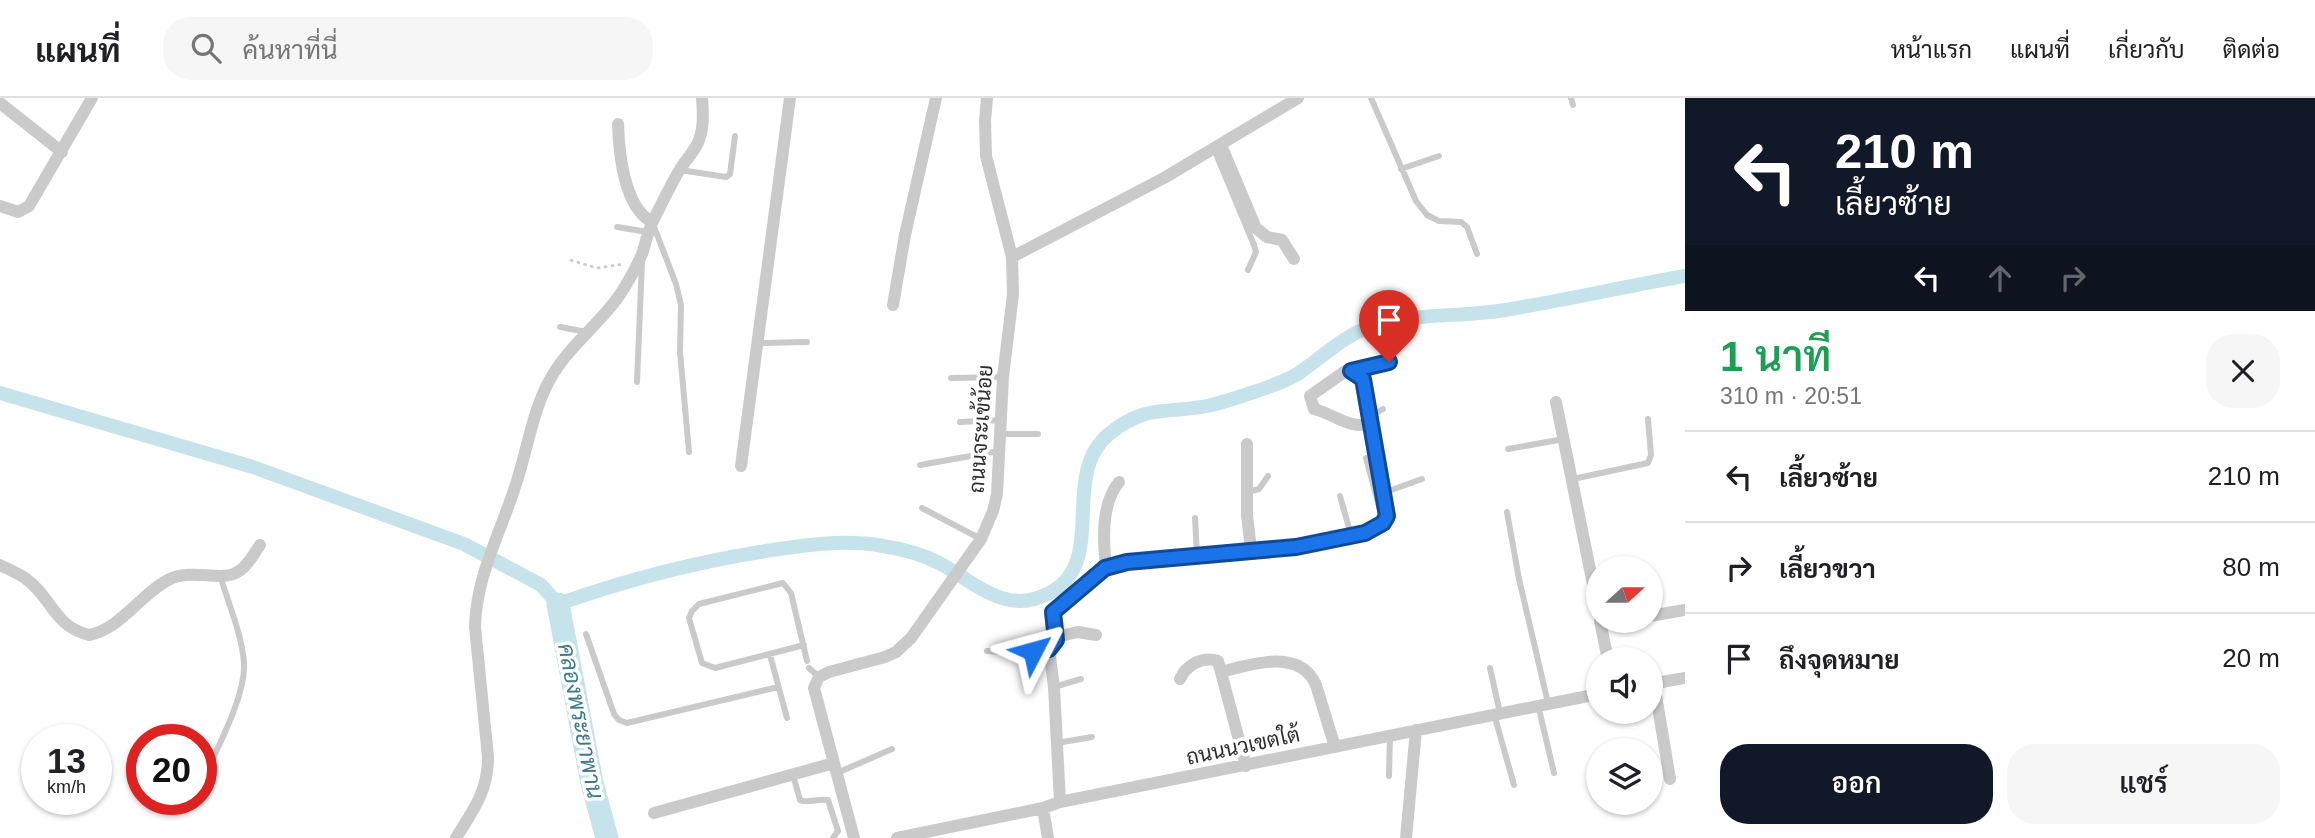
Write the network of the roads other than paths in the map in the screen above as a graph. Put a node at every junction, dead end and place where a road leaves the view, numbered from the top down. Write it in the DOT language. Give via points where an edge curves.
graph roads {
  1 [pos="92,98"];
  2 [pos="702,98"];
  3 [pos="790,98"];
  4 [pos="936,98"];
  5 [pos="987,98"];
  6 [pos="1298,98"];
  7 [pos="1371,98"];
  8 [pos="0,103"];
  9 [pos="618,124"];
  10 [pos="735,136"];
  11 [pos="1218,147"];
  12 [pos="62,152"];
  13 [pos="1439,156"];
  14 [pos="1401,169"];
  15 [pos="680,170"];
  16 [pos="0,206"];
  17 [pos="617,227"];
  18 [pos="650,227"];
  19 [pos="1477,254"];
  20 [pos="1012,257"];
  21 [pos="640,258"];
  22 [pos="1294,259"];
  23 [pos="1248,270"];
  24 [pos="893,304"];
  25 [pos="560,327"];
  26 [pos="587,332"];
  27 [pos="807,342"];
  28 [pos="757,343"];
  29 [pos="1389,362"];
  30 [pos="1351,371"];
  31 [pos="1003,377"];
  32 [pos="951,379"];
  33 [pos="637,382"];
  34 [pos="1556,402"];
  35 [pos="1383,409"];
  36 [pos="1648,419"];
  37 [pos="1001,420"];
  38 [pos="1370,420"];
  39 [pos="960,422"];
  40 [pos="1000,434"];
  41 [pos="1038,434"];
  42 [pos="1564,439"];
  43 [pos="1247,444"];
  44 [pos="1508,449"];
  45 [pos="999,451"];
  46 [pos="689,452"];
  47 [pos="1366,458"];
  48 [pos="919,465"];
  49 [pos="741,466"];
  50 [pos="1268,476"];
  51 [pos="1573,479"];
  52 [pos="1422,480"];
  53 [pos="1119,482"];
  54 [pos="1247,492"];
  55 [pos="1383,492"];
  56 [pos="1340,496"];
  57 [pos="922,508"];
  58 [pos="1507,512"];
  59 [pos="1195,518"];
  60 [pos="1379,525"];
  61 [pos="1352,536"];
  62 [pos="981,539"];
  63 [pos="260,545"];
  64 [pos="1251,550"];
  65 [pos="1197,555"];
  66 [pos="1588,556"];
  67 [pos="0,565"];
  68 [pos="1107,567"];
  69 [pos="220,575"];
  70 [pos="1685,610"];
  71 [pos="1663,614"];
  72 [pos="586,634"];
  73 [pos="1096,635"];
  74 [pos="1056,637"];
  75 [pos="804,645"];
  76 [pos="1049,649"];
  77 [pos="987,651"];
  78 [pos="770,656"];
  79 [pos="1490,668"];
  80 [pos="812,669"];
  81 [pos="1221,672"];
  82 [pos="1685,678"];
  83 [pos="1081,679"];
  84 [pos="1180,679"];
  85 [pos="1663,682"];
  86 [pos="778,687"];
  87 [pos="1054,687"];
  88 [pos="1586,696"];
  89 [pos="1543,704"];
  90 [pos="1497,714"];
  91 [pos="787,718"];
  92 [pos="1660,724"];
  93 [pos="1416,730"];
  94 [pos="1390,735"];
  95 [pos="1092,737"];
  96 [pos="1057,743"];
  97 [pos="217,746"];
  98 [pos="1335,747"];
  99 [pos="892,749"];
  100 [pos="1246,765"];
  101 [pos="835,768"];
  102 [pos="1554,773"];
  103 [pos="793,775"];
  104 [pos="1389,776"];
  105 [pos="1670,779"];
  106 [pos="1514,785"];
  107 [pos="1060,802"];
  108 [pos="1043,808"];
  109 [pos="654,813"];
  110 [pos="456,838"];
  111 [pos="833,838"];
  112 [pos="855,838"];
  113 [pos="897,838"];
  114 [pos="1048,838"];
  115 [pos="1406,838"];
  1 -- 12 [label="street"];
  2 -- 15 [label="street" via="700,137"];
  3 -- 28 [label="street"];
  4 -- 24 [label="street"];
  5 -- 20 [label="street, ถนนจระเข้น้อย" via="986,156"];
  6 -- 11 [label="street"];
  7 -- 14 [label="lane"];
  8 -- 12 [label="street"];
  9 -- 18 [label="street" via="620,155 631,196"];
  10 -- 15 [label="lane" via="726,177"];
  11 -- 20 [label="street"];
  11 -- 22 [label="street" via="1256,228 1267,237 1282,240"];
  11 -- 23 [label="lane" via="1256,252"];
  12 -- 16 [label="street" via="29,206 18,212"];
  13 -- 14 [label="lane"];
  14 -- 19 [label="lane" via="1427,215 1461,222"];
  15 -- 18 [label="street"];
  17 -- 18 [label="lane"];
  18 -- 21 [label="street"];
  18 -- 46 [label="lane" via="681,305 680,352"];
  20 -- 31 [label="street, ถนนจระเข้น้อย" via="1013,294"];
  21 -- 26 [label="street" via="620,294"];
  21 -- 33 [label="lane"];
  25 -- 26 [label="lane"];
  26 -- 110 [label="street" via="547,384 486,565 475,627 488,775 484,792"];
  27 -- 28 [label="lane"];
  28 -- 49 [label="street"];
  29 -- 30 [label="lane"];
  30 -- 38 [label="street" via="1363,379"];
  30 -- 38 [label="street" via="1314,392 1311,402 1314,409 1339,420 1363,426"];
  31 -- 32 [label="lane"];
  31 -- 37 [label="street, ถนนจระเข้น้อย"];
  34 -- 42 [label="street"];
  35 -- 38 [label="lane"];
  36 -- 51 [label="lane" via="1648,463"];
  37 -- 39 [label="lane"];
  37 -- 40 [label="street, ถนนจระเข้น้อย"];
  38 -- 55 [label="street"];
  40 -- 41 [label="lane"];
  40 -- 45 [label="street, ถนนจระเข้น้อย"];
  42 -- 44 [label="lane"];
  42 -- 51 [label="street"];
  43 -- 54 [label="street"];
  45 -- 48 [label="lane"];
  45 -- 62 [label="street, ถนนจระเข้น้อย" via="997,494"];
  47 -- 60 [label="lane" via="1379,504"];
  50 -- 54 [label="lane" via="1259,489"];
  51 -- 66 [label="street"];
  52 -- 55 [label="lane"];
  53 -- 68 [label="street" via="1108,504 1103,545"];
  54 -- 64 [label="street"];
  55 -- 60 [label="street" via="1387,516"];
  56 -- 61 [label="lane"];
  57 -- 62 [label="lane"];
  58 -- 89 [label="lane"];
  59 -- 65 [label="lane"];
  60 -- 61 [label="street"];
  61 -- 64 [label="street"];
  62 -- 80 [label="street, ถนนจระเข้น้อย" via="911,638 896,652 829,672"];
  63 -- 69 [label="street" via="242,570"];
  64 -- 65 [label="street"];
  65 -- 68 [label="street"];
  67 -- 69 [label="street" via="26,578 68,628 89,635 107,628 168,580 192,573"];
  68 -- 74 [label="street" via="1053,612"];
  69 -- 97 [label="lane" via="244,663 242,686"];
  70 -- 71 [label="street"];
  72 -- 86 [label="lane" via="614,714 627,723"];
  73 -- 74 [label="street" via="1079,632"];
  74 -- 76 [label="street"];
  75 -- 78 [label="lane"];
  75 -- 78 [label="lane" via="791,593 783,583 699,604 692,611 689,618 702,663 715,668"];
  75 -- 80 [label="lane"];
  76 -- 77 [label="lane"];
  76 -- 87 [label="street"];
  78 -- 86 [label="lane"];
  79 -- 90 [label="lane"];
  80 -- 101 [label="street"];
  81 -- 84 [label="street" via="1218,661 1211,659 1191,664"];
  81 -- 98 [label="street" via="1263,661 1304,668 1317,685"];
  81 -- 100 [label="street"];
  82 -- 85 [label="street"];
  83 -- 87 [label="lane"];
  86 -- 91 [label="lane"];
  87 -- 96 [label="street"];
  88 -- 89 [label="street, ถนนนวเขตใต้"];
  89 -- 90 [label="street, ถนนนวเขตใต้"];
  89 -- 102 [label="lane"];
  90 -- 93 [label="street, ถนนนวเขตใต้"];
  90 -- 106 [label="lane"];
  92 -- 105 [label="street"];
  93 -- 94 [label="street, ถนนนวเขตใต้"];
  93 -- 115 [label="street"];
  94 -- 98 [label="street, ถนนนวเขตใต้"];
  94 -- 104 [label="lane"];
  95 -- 96 [label="lane"];
  96 -- 107 [label="street"];
  98 -- 100 [label="street, ถนนนวเขตใต้"];
  99 -- 101 [label="lane"];
  100 -- 107 [label="street, ถนนนวเขตใต้"];
  101 -- 103 [label="street"];
  101 -- 112 [label="street"];
  103 -- 109 [label="street"];
  103 -- 111 [label="lane" via="800,800 828,800 838,831"];
  107 -- 108 [label="street, ถนนนวเขตใต้"];
  108 -- 113 [label="street, ถนนนวเขตใต้"];
  108 -- 114 [label="street"];
}
